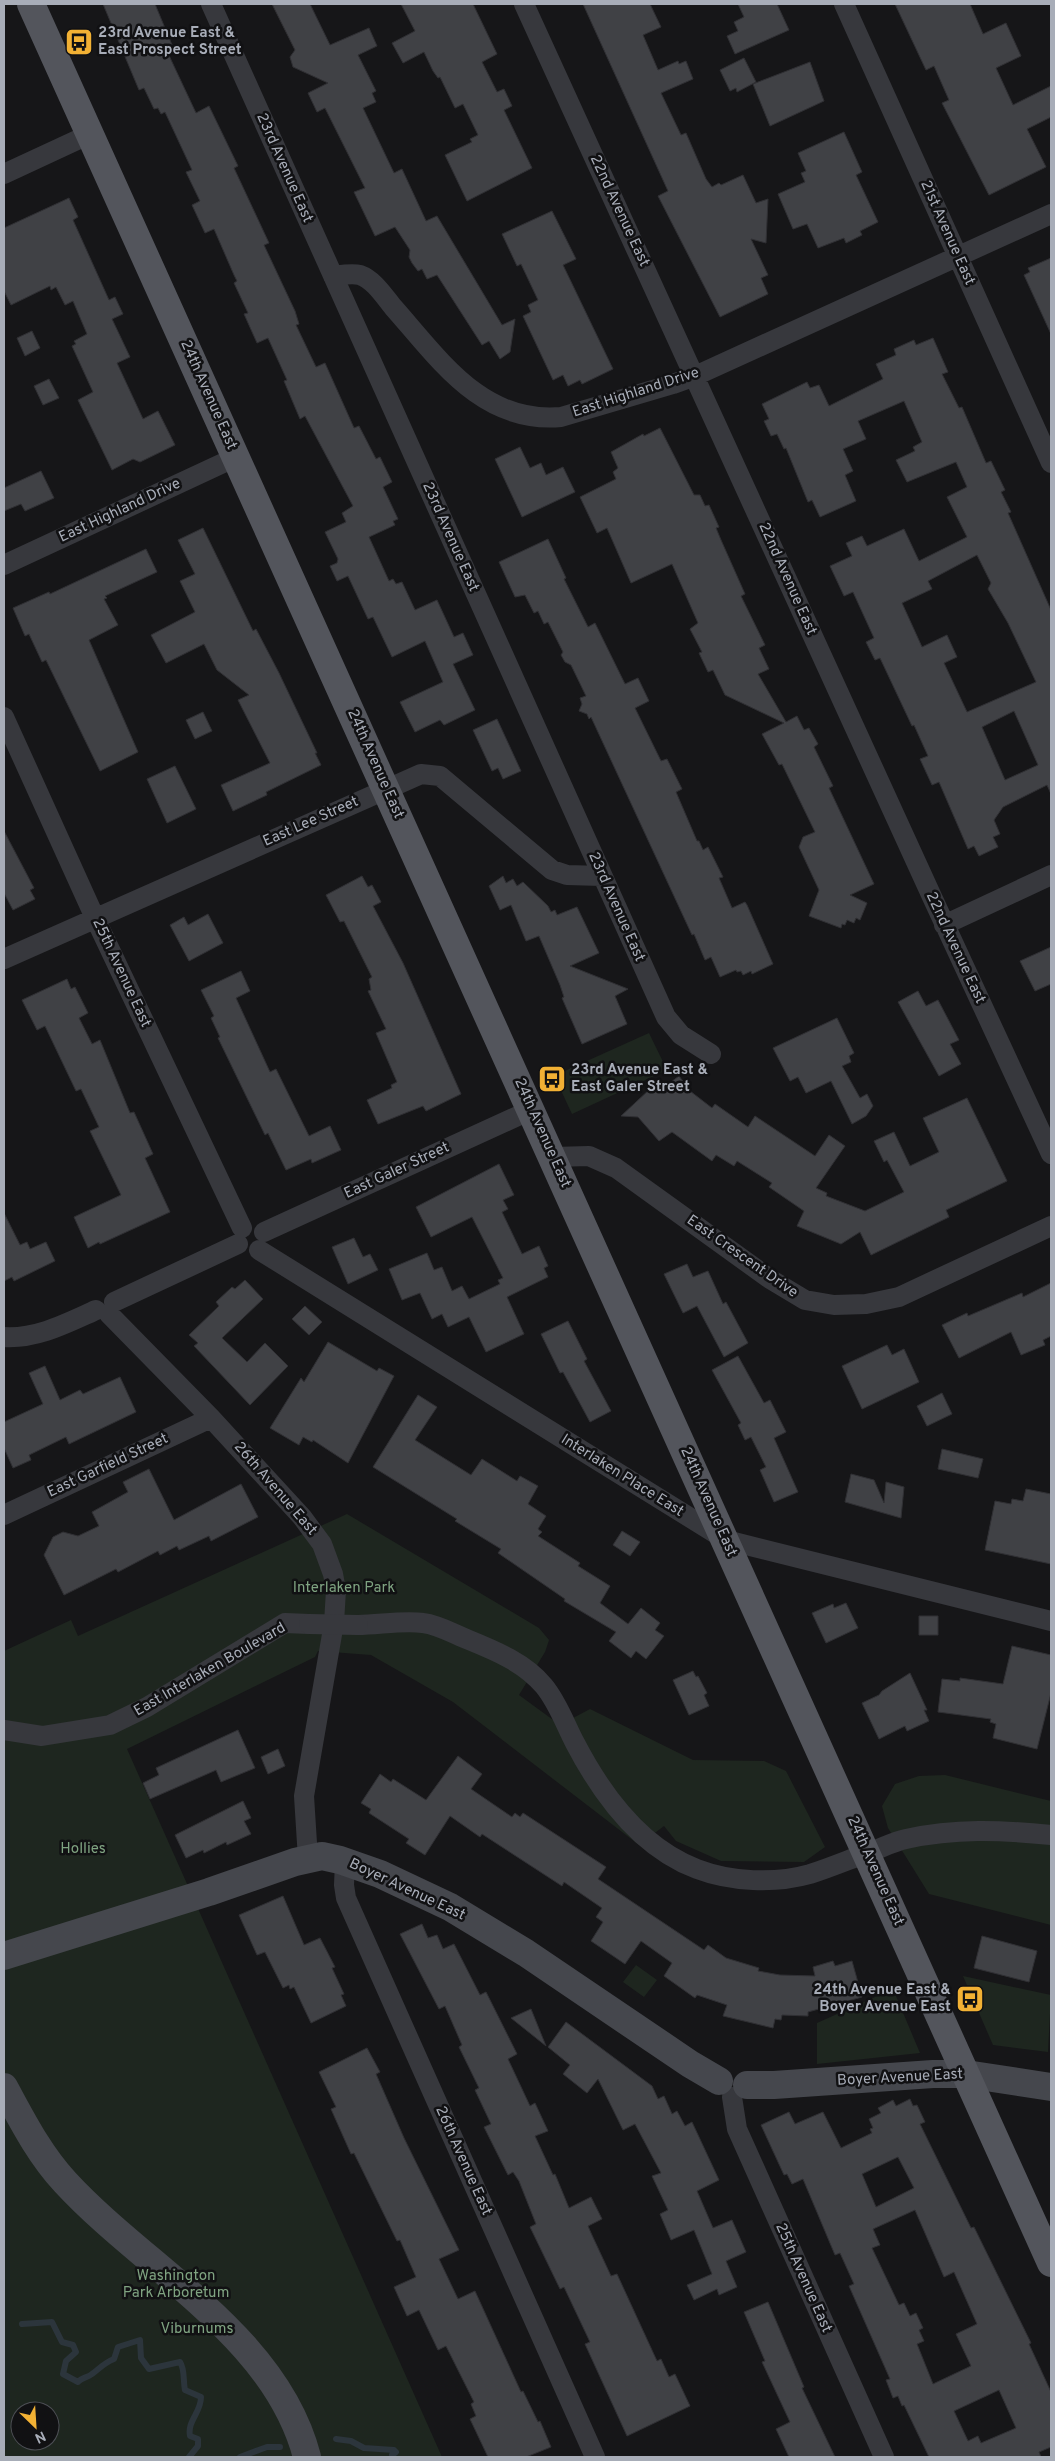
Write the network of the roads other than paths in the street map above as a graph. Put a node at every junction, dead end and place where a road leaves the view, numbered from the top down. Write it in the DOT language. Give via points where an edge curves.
graph roads {
  1 [pos="31,4"];
  2 [pos="211,4"];
  3 [pos="524,4"];
  4 [pos="844,4"];
  5 [pos="90,134"];
  6 [pos="4,174"];
  7 [pos="1051,214"];
  8 [pos="958,256"];
  9 [pos="333,276"];
  10 [pos="695,376"];
  11 [pos="236,457"];
  12 [pos="1051,463"];
  13 [pos="4,564"];
  14 [pos="4,717"];
  15 [pos="386,788"];
  16 [pos="1051,875"];
  17 [pos="602,876"];
  18 [pos="95,918"];
  19 [pos="944,925"];
  20 [pos="4,959"];
  21 [pos="711,1054"];
  22 [pos="531,1110"];
  23 [pos="1051,1154"];
  24 [pos="553,1158"];
  25 [pos="1051,1226"];
  26 [pos="240,1236"];
  27 [pos="261,1241"];
  28 [pos="106,1308"];
  29 [pos="4,1338"];
  30 [pos="211,1418"];
  31 [pos="4,1515"];
  32 [pos="726,1540"];
  33 [pos="1051,1621"];
  34 [pos="4,1730"];
  35 [pos="1051,1835"];
  36 [pos="867,1853"];
  37 [pos="308,1859"];
  38 [pos="345,1862"];
  39 [pos="4,1956"];
  40 [pos="966,2074"];
  41 [pos="4,2086"];
  42 [pos="733,2087"];
  43 [pos="1051,2087"];
  44 [pos="1051,2263"];
  45 [pos="307,2457"];
  46 [pos="595,2457"];
  47 [pos="884,2457"];
  1 -- 5 [label="main road, 24th Avenue East"];
  2 -- 9 [label="street, 23rd Avenue East"];
  3 -- 10 [label="street, 22nd Avenue East"];
  4 -- 8 [label="street, 21st Avenue East"];
  5 -- 6 [label="street"];
  5 -- 11 [label="main road, 24th Avenue East"];
  7 -- 8 [label="street, East Highland Drive"];
  8 -- 10 [label="street, East Highland Drive"];
  8 -- 12 [label="street, 21st Avenue East"];
  9 -- 10 [label="street, East Highland Drive" via="360,275 375,286 442,362 478,396 503,410 544,418 561,417"];
  9 -- 17 [label="street, 23rd Avenue East"];
  10 -- 19 [label="street, 22nd Avenue East"];
  11 -- 13 [label="street, East Highland Drive"];
  11 -- 15 [label="main road, 24th Avenue East"];
  14 -- 18 [label="street, 25th Avenue East"];
  15 -- 17 [label="street, East Lee Street" via="421,774 440,776 552,870 567,875"];
  15 -- 18 [label="street, East Lee Street"];
  15 -- 22 [label="main road, 24th Avenue East"];
  16 -- 19 [label="street"];
  17 -- 21 [label="street, 23rd Avenue East" via="666,1017 680,1035"];
  18 -- 20 [label="street, East Lee Street"];
  18 -- 26 [label="street, 25th Avenue East"];
  19 -- 23 [label="street, 22nd Avenue East"];
  22 -- 24 [label="main road, 24th Avenue East"];
  22 -- 27 [label="street, East Galer Street"];
  24 -- 25 [label="street, East Crescent Drive" via="588,1156 616,1168 805,1300 834,1305 866,1304 899,1297"];
  24 -- 32 [label="main road, 24th Avenue East"];
  26 -- 27 [label="street" via="252,1224 260,1227"];
  26 -- 28 [label="street"];
  27 -- 32 [label="street, Interlaken Place East"];
  28 -- 29 [label="street" via="53,1329"];
  28 -- 30 [label="street, 26th Avenue East"];
  30 -- 31 [label="street, East Garfield Street"];
  30 -- 37 [label="street, 26th Avenue East" via="313,1530 333,1574 334,1623 304,1796"];
  32 -- 33 [label="street, Interlaken Place East"];
  32 -- 36 [label="main road, 24th Avenue East"];
  34 -- 36 [label="street, East Interlaken Boulevard, bridge" via="42,1736 110,1725 147,1707 285,1623 431,1625 522,1666 543,1685 590,1770 622,1813 647,1839 687,1865 725,1877 776,1879 810,1874"];
  35 -- 36 [label="street, East Interlaken Boulevard" via="957,1830 903,1840"];
  36 -- 40 [label="main road, 24th Avenue East"];
  37 -- 38 [label="street, Boyer Avenue East" via="322,1856"];
  37 -- 39 [label="street, Boyer Avenue East"];
  38 -- 42 [label="street, Boyer Avenue East" via="380,1874 450,1907 526,1953 690,2064"];
  38 -- 46 [label="street, 26th Avenue East" via="346,1898"];
  40 -- 42 [label="street, Boyer Avenue East"];
  40 -- 43 [label="street, Boyer Avenue East"];
  40 -- 44 [label="main road, 24th Avenue East"];
  41 -- 45 [label="street" via="33,2140 65,2182 94,2212 214,2317 260,2366 287,2404"];
  42 -- 47 [label="street, 25th Avenue East" via="737,2129"];
}
